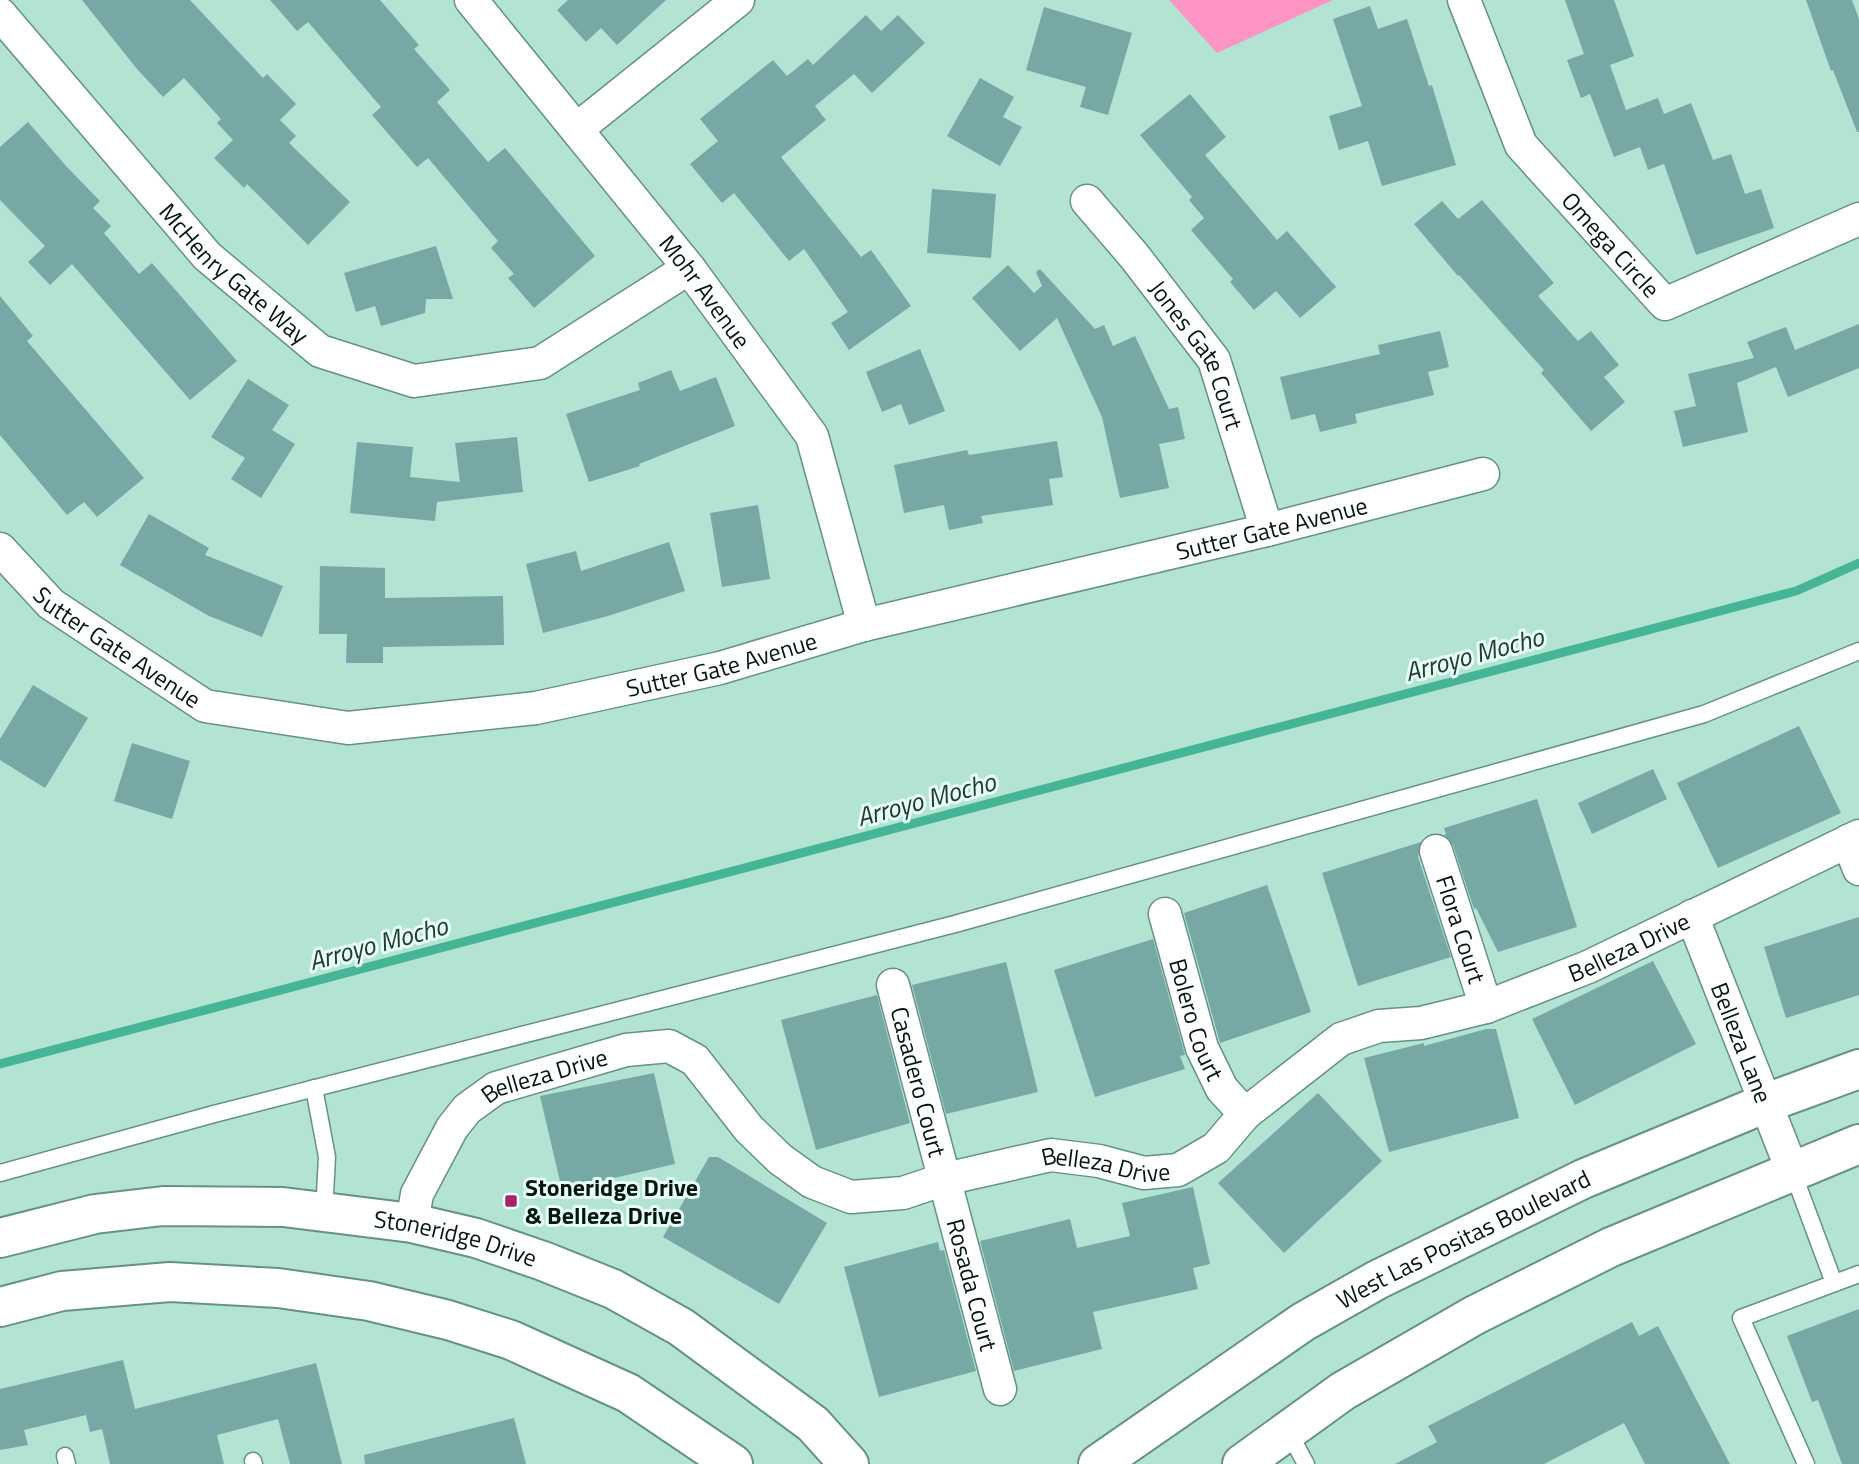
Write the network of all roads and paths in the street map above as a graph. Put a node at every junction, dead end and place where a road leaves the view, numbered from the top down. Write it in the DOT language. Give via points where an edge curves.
graph roads {
  1 [pos="471,0"];
  2 [pos="738,0"];
  3 [pos="1464,0"];
  4 [pos="0,14"];
  5 [pos="578,129"];
  6 [pos="1087,201"];
  7 [pos="1859,219"];
  8 [pos="689,268"];
  9 [pos="1483,474"];
  10 [pos="1267,530"];
  11 [pos="0,549"];
  12 [pos="864,625"];
  13 [pos="1859,650"];
  14 [pos="1856,849"];
  15 [pos="1436,851"];
  16 [pos="1164,914"];
  17 [pos="1692,916"];
  18 [pos="893,985"];
  19 [pos="1486,1007"];
  20 [pos="1859,1069"];
  21 [pos="314,1088"];
  22 [pos="1766,1103"];
  23 [pos="1245,1114"];
  24 [pos="1859,1144"];
  25 [pos="1792,1170"];
  26 [pos="0,1173"];
  27 [pos="944,1179"];
  28 [pos="324,1212"];
  29 [pos="412,1223"];
  30 [pos="0,1238"];
  31 [pos="1859,1274"];
  32 [pos="1834,1283"];
  33 [pos="0,1307"];
  34 [pos="1000,1390"];
  35 [pos="1287,1431"];
  36 [pos="733,1464"];
  37 [pos="849,1464"];
  38 [pos="1098,1464"];
  39 [pos="1242,1464"];
  40 [pos="1306,1464"];
  41 [pos="1806,1464"];
  1 -- 5 [label="street, Mohr Avenue"];
  2 -- 5 [label="street"];
  3 -- 7 [label="street, Omega Circle" via="1521,145 1665,304"];
  4 -- 8 [label="street, McHenry Gate Way" via="207,256 320,351 414,381 540,363"];
  5 -- 8 [label="street, Mohr Avenue"];
  6 -- 10 [label="street, Jones Gate Court" via="1214,360"];
  8 -- 12 [label="street, Mohr Avenue" via="812,436"];
  9 -- 10 [label="street, Sutter Gate Avenue"];
  10 -- 12 [label="street, Sutter Gate Avenue"];
  11 -- 12 [label="street, Sutter Gate Avenue" via="51,604 205,706 348,728 536,708 720,668"];
  13 -- 21 [label="lane" via="1704,714 955,924"];
  14 -- 17 [label="street, Belleza Drive"];
  15 -- 19 [label="street, Flora Court"];
  16 -- 23 [label="street, Bolero Court" via="1202,1048 1222,1089"];
  17 -- 19 [label="street, Belleza Drive" via="1588,967"];
  17 -- 22 [label="street, Belleza Lane"];
  18 -- 27 [label="street, Casadero Court"];
  19 -- 23 [label="street, Belleza Drive" via="1421,1023 1379,1026 1340,1039"];
  20 -- 22 [label="main road, West Las Positas Boulevard"];
  21 -- 26 [label="lane"];
  21 -- 28 [label="lane" via="327,1157"];
  22 -- 25 [label="street, Belleza Lane"];
  22 -- 38 [label="main road, West Las Positas Boulevard" via="1583,1179 1377,1280 1303,1322"];
  23 -- 27 [label="street, Belleza Drive" via="1216,1148 1178,1170 1144,1173 1051,1155"];
  24 -- 25 [label="main road"];
  25 -- 32 [label="lane"];
  25 -- 35 [label="main road" via="1611,1247 1475,1315 1343,1391"];
  27 -- 29 [label="street, Belleza Drive" via="903,1193 851,1197 812,1182 749,1129 695,1060 669,1046 626,1049 496,1088 467,1109 452,1128 418,1195"];
  27 -- 34 [label="street, Rosada Court"];
  28 -- 29 [label="main road, Stoneridge Drive"];
  28 -- 30 [label="main road, Stoneridge Drive" via="163,1206 94,1214"];
  29 -- 37 [label="main road, Stoneridge Drive" via="476,1238 613,1289 681,1327 813,1424"];
  31 -- 32 [label="lane"];
  32 -- 41 [label="lane" via="1741,1318"];
  33 -- 36 [label="main road" via="62,1291 170,1282 278,1288 369,1301 511,1340 628,1393"];
  35 -- 39 [label="main road"];
  35 -- 40 [label="lane"];
}
